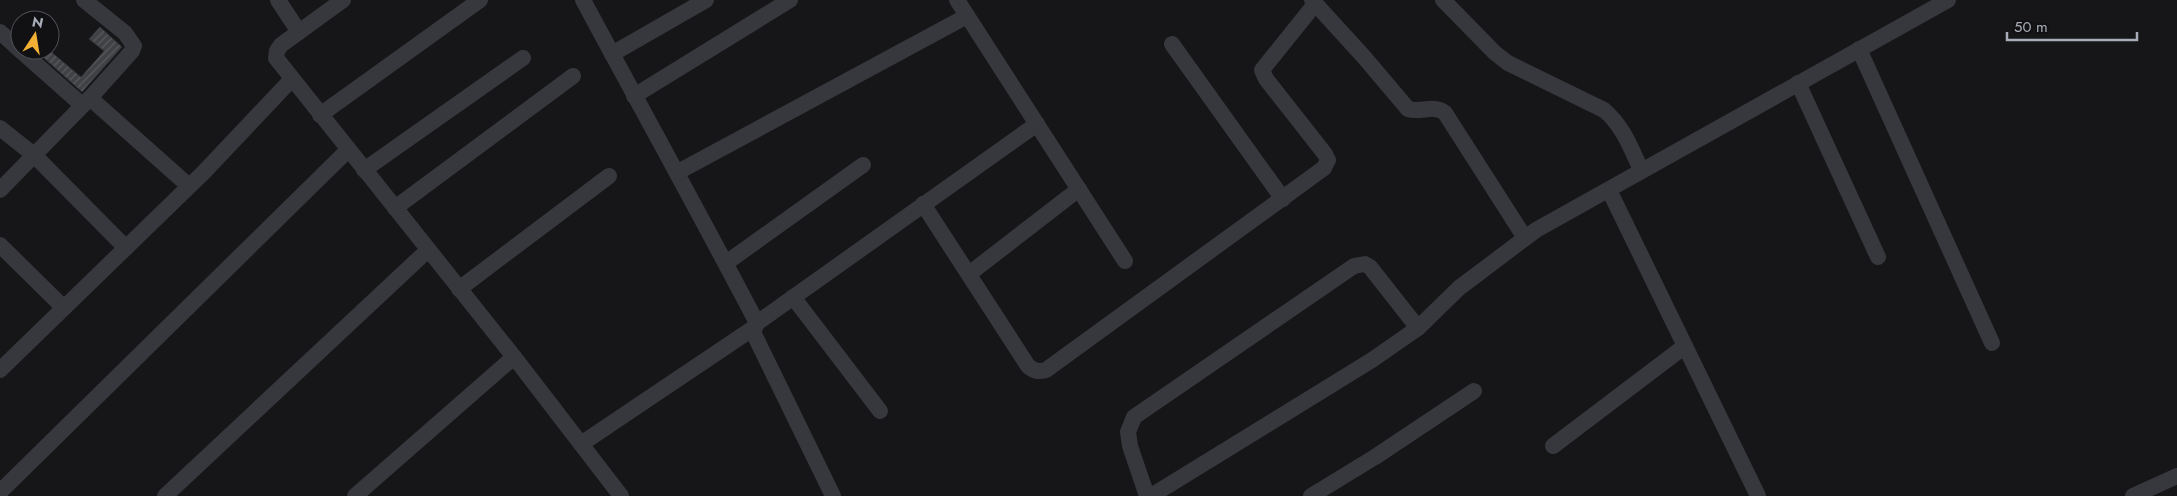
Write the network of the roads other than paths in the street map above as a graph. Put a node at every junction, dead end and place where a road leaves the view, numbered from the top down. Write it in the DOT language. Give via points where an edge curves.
graph roads {
  1 [pos="84,0"];
  2 [pos="278,0"];
  3 [pos="343,0"];
  4 [pos="480,0"];
  5 [pos="583,0"];
  6 [pos="706,0"];
  7 [pos="790,0"];
  8 [pos="957,0"];
  9 [pos="1443,0"];
  10 [pos="1948,0"];
  11 [pos="1314,2"];
  12 [pos="967,16"];
  13 [pos="0,32"];
  14 [pos="299,32"];
  15 [pos="10,41"];
  16 [pos="1172,44"];
  17 [pos="1859,49"];
  18 [pos="612,54"];
  19 [pos="523,58"];
  20 [pos="33,60"];
  21 [pos="573,76"];
  22 [pos="291,80"];
  23 [pos="1798,82"];
  24 [pos="634,96"];
  25 [pos="86,101"];
  26 [pos="320,115"];
  27 [pos="1037,124"];
  28 [pos="0,128"];
  29 [pos="348,150"];
  30 [pos="34,155"];
  31 [pos="862,165"];
  32 [pos="364,170"];
  33 [pos="1641,170"];
  34 [pos="678,172"];
  35 [pos="609,176"];
  36 [pos="189,186"];
  37 [pos="1079,189"];
  38 [pos="0,190"];
  39 [pos="1609,190"];
  40 [pos="1283,198"];
  41 [pos="923,204"];
  42 [pos="395,208"];
  43 [pos="1525,238"];
  44 [pos="0,245"];
  45 [pos="126,248"];
  46 [pos="428,250"];
  47 [pos="1878,257"];
  48 [pos="1125,261"];
  49 [pos="726,263"];
  50 [pos="969,274"];
  51 [pos="459,289"];
  52 [pos="793,297"];
  53 [pos="64,308"];
  54 [pos="756,325"];
  55 [pos="1418,328"];
  56 [pos="1992,343"];
  57 [pos="1685,346"];
  58 [pos="514,357"];
  59 [pos="2,364"];
  60 [pos="1474,391"];
  61 [pos="880,411"];
  62 [pos="581,444"];
  63 [pos="1553,446"];
  64 [pos="2177,476"];
  65 [pos="0,492"];
  66 [pos="164,496"];
  67 [pos="355,496"];
  68 [pos="621,496"];
  69 [pos="833,496"];
  70 [pos="1148,496"];
  71 [pos="1151,496"];
  72 [pos="1311,496"];
  73 [pos="1758,496"];
  74 [pos="2133,496"];
  1 -- 25 [label="street" via="124,33 134,46"];
  2 -- 14 [label="street"];
  3 -- 14 [label="street"];
  4 -- 26 [label="street"];
  5 -- 18 [label="street"];
  6 -- 18 [label="street"];
  7 -- 24 [label="street"];
  8 -- 12 [label="street"];
  9 -- 33 [label="street" via="1508,63 1614,118"];
  10 -- 17 [label="street"];
  11 -- 40 [label="street" via="1262,70 1328,160 1318,173"];
  11 -- 43 [label="street" via="1408,109 1435,108 1445,113"];
  12 -- 27 [label="street"];
  12 -- 34 [label="street"];
  13 -- 15 [label="street"];
  14 -- 22 [label="street" via="277,51 276,58"];
  16 -- 40 [label="street"];
  17 -- 23 [label="street"];
  17 -- 56 [label="street"];
  18 -- 24 [label="street"];
  19 -- 32 [label="street"];
  20 -- 25 [label="street"];
  21 -- 42 [label="street"];
  22 -- 26 [label="street"];
  22 -- 36 [label="street"];
  23 -- 33 [label="street"];
  23 -- 47 [label="street"];
  24 -- 34 [label="street"];
  25 -- 30 [label="street"];
  25 -- 36 [label="street"];
  26 -- 29 [label="street"];
  27 -- 37 [label="street"];
  27 -- 41 [label="street"];
  28 -- 30 [label="street"];
  29 -- 32 [label="street"];
  29 -- 65 [label="street"];
  30 -- 38 [label="street"];
  30 -- 45 [label="street"];
  31 -- 49 [label="street"];
  32 -- 42 [label="street"];
  33 -- 39 [label="street"];
  34 -- 49 [label="street"];
  35 -- 51 [label="street"];
  36 -- 45 [label="street"];
  37 -- 48 [label="street"];
  37 -- 50 [label="street"];
  39 -- 43 [label="street"];
  39 -- 57 [label="street"];
  40 -- 50 [label="street" via="1040,372 1028,366"];
  41 -- 50 [label="street"];
  41 -- 52 [label="street"];
  42 -- 46 [label="street"];
  43 -- 55 [label="street" via="1459,288"];
  44 -- 53 [label="street"];
  45 -- 53 [label="street"];
  46 -- 51 [label="street"];
  46 -- 66 [label="street"];
  49 -- 54 [label="street"];
  51 -- 58 [label="street"];
  52 -- 54 [label="street"];
  52 -- 61 [label="street"];
  53 -- 59 [label="street"];
  54 -- 62 [label="street"];
  54 -- 69 [label="street" via="753,332 756,340"];
  55 -- 70 [label="street" via="1370,267 1366,264 1354,266 1134,417 1128,432 1130,446"];
  55 -- 71 [label="street" via="1372,360"];
  57 -- 63 [label="street"];
  57 -- 73 [label="street"];
  58 -- 62 [label="street"];
  58 -- 67 [label="street"];
  60 -- 72 [label="street"];
  62 -- 68 [label="street"];
  64 -- 74 [label="street"];
}
